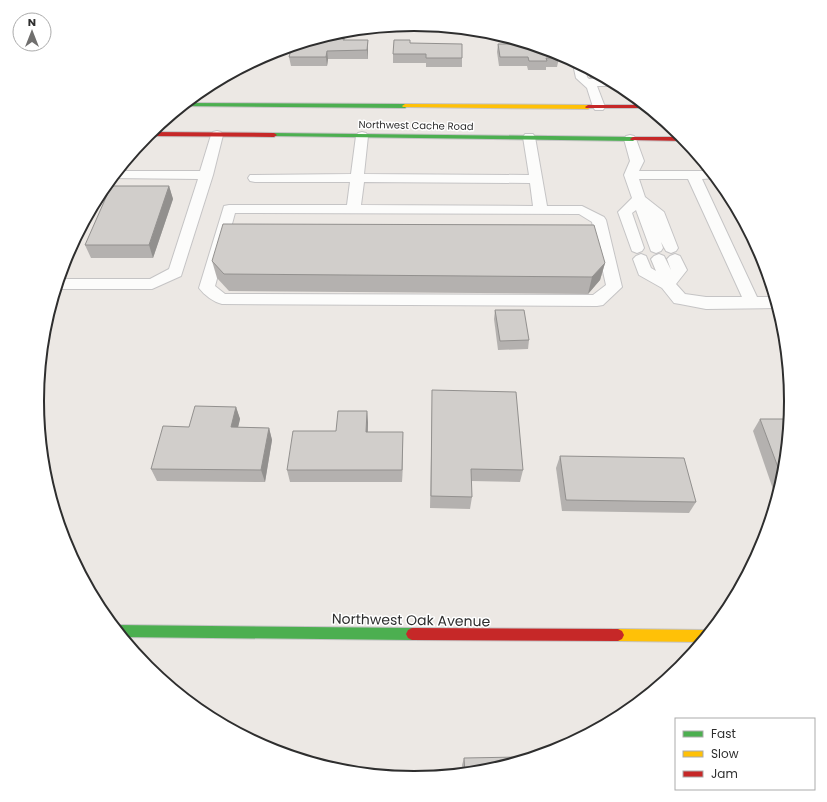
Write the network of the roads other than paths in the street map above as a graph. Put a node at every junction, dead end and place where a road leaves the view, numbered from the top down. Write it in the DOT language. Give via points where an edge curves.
graph roads {
  1 [pos="580,71"];
  2 [pos="587,82"];
  3 [pos="601,83"];
  4 [pos="191,105"];
  5 [pos="599,107"];
  6 [pos="639,107"];
  7 [pos="157,134"];
  8 [pos="217,135"];
  9 [pos="362,136"];
  10 [pos="529,137"];
  11 [pos="630,139"];
  12 [pos="675,139"];
  13 [pos="693,174"];
  14 [pos="705,174"];
  15 [pos="121,175"];
  16 [pos="206,175"];
  17 [pos="632,175"];
  18 [pos="358,177"];
  19 [pos="255,178"];
  20 [pos="536,179"];
  21 [pos="639,199"];
  22 [pos="354,209"];
  23 [pos="541,210"];
  24 [pos="62,284"];
  25 [pos="668,284"];
  26 [pos="752,303"];
  27 [pos="770,303"];
  28 [pos="124,631"];
  29 [pos="699,636"];
  1 -- 2 [label="lane" via="582,78"];
  2 -- 3 [label="lane"];
  2 -- 5 [label="lane" via="592,87"];
  4 -- 5 [label="main road, Northwest Cache Road"];
  5 -- 6 [label="main road, Northwest Cache Road"];
  7 -- 8 [label="main road, Northwest Cache Road"];
  8 -- 9 [label="main road, Northwest Cache Road"];
  8 -- 16 [label="lane"];
  9 -- 10 [label="main road, Northwest Cache Road"];
  9 -- 18 [label="lane"];
  10 -- 11 [label="main road, Northwest Cache Road"];
  10 -- 20 [label="lane"];
  11 -- 12 [label="main road, Northwest Cache Road"];
  11 -- 17 [label="lane" via="637,161"];
  13 -- 14 [label="lane"];
  13 -- 17 [label="lane"];
  13 -- 26 [label="lane"];
  15 -- 16 [label="lane"];
  16 -- 24 [label="lane" via="176,272 152,284"];
  17 -- 21 [label="lane"];
  18 -- 19 [label="lane"];
  18 -- 20 [label="lane"];
  18 -- 22 [label="lane"];
  20 -- 23 [label="lane"];
  21 -- 25 [label="lane"];
  21 -- 25 [label="lane" via="657,212 679,270"];
  21 -- 25 [label="lane" via="625,212 644,271"];
  22 -- 23 [label="lane"];
  22 -- 23 [label="lane" via="229,209 207,288 222,299 597,301 614,287 599,220 582,210"];
  25 -- 26 [label="lane" via="680,299 706,303"];
  26 -- 27 [label="lane"];
  28 -- 29 [label="main road, Northwest Oak Avenue"];
}
